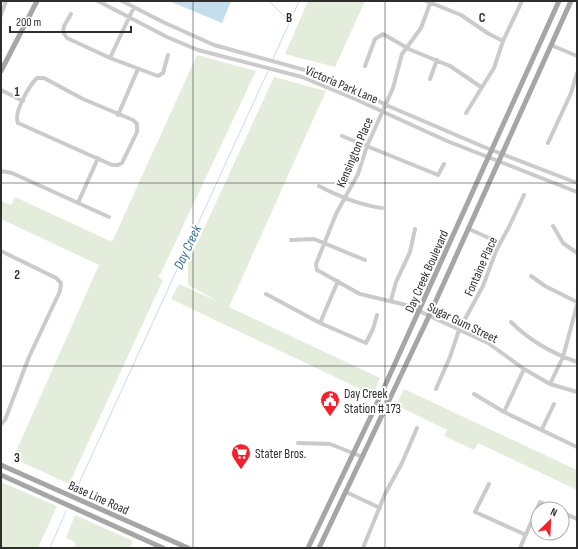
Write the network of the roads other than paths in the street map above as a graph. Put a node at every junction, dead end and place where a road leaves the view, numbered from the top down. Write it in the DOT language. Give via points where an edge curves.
graph roads {
  1 [pos="6,1"];
  2 [pos="37,1"];
  3 [pos="98,1"];
  4 [pos="122,1"];
  5 [pos="522,1"];
  6 [pos="560,1"];
  7 [pos="570,1"];
  8 [pos="429,2"];
  9 [pos="134,7"];
  10 [pos="71,14"];
  11 [pos="1,15"];
  12 [pos="130,16"];
  13 [pos="503,41"];
  14 [pos="551,45"];
  15 [pos="406,48"];
  16 [pos="168,55"];
  17 [pos="577,56"];
  18 [pos="110,58"];
  19 [pos="437,60"];
  20 [pos="365,66"];
  21 [pos="138,69"];
  22 [pos="1,71"];
  23 [pos="577,73"];
  24 [pos="430,79"];
  25 [pos="481,87"];
  26 [pos="1,90"];
  27 [pos="23,101"];
  28 [pos="386,105"];
  29 [pos="382,112"];
  30 [pos="466,113"];
  31 [pos="118,115"];
  32 [pos="342,136"];
  33 [pos="548,143"];
  34 [pos="367,146"];
  35 [pos="492,150"];
  36 [pos="501,154"];
  37 [pos="489,157"];
  38 [pos="98,158"];
  39 [pos="498,160"];
  40 [pos="444,164"];
  41 [pos="1,170"];
  42 [pos="577,183"];
  43 [pos="319,186"];
  44 [pos="577,192"];
  45 [pos="524,194"];
  46 [pos="344,199"];
  47 [pos="78,203"];
  48 [pos="382,208"];
  49 [pos="109,217"];
  50 [pos="553,226"];
  51 [pos="415,229"];
  52 [pos="469,229"];
  53 [pos="291,240"];
  54 [pos="325,243"];
  55 [pos="500,243"];
  56 [pos="1,250"];
  57 [pos="577,253"];
  58 [pos="365,260"];
  59 [pos="316,268"];
  60 [pos="531,276"];
  61 [pos="338,281"];
  62 [pos="266,294"];
  63 [pos="391,300"];
  64 [pos="577,302"];
  65 [pos="577,305"];
  66 [pos="419,312"];
  67 [pos="377,315"];
  68 [pos="429,316"];
  69 [pos="511,322"];
  70 [pos="320,323"];
  71 [pos="459,330"];
  72 [pos="563,357"];
  73 [pos="577,362"];
  74 [pos="524,369"];
  75 [pos="550,384"];
  76 [pos="436,389"];
  77 [pos="577,392"];
  78 [pos="474,394"];
  79 [pos="554,404"];
  80 [pos="504,412"];
  81 [pos="1,424"];
  82 [pos="417,428"];
  83 [pos="542,429"];
  84 [pos="298,443"];
  85 [pos="577,447"];
  86 [pos="354,453"];
  87 [pos="363,457"];
  88 [pos="1,465"];
  89 [pos="1,476"];
  90 [pos="489,484"];
  91 [pos="346,492"];
  92 [pos="380,508"];
  93 [pos="530,526"];
  94 [pos="526,535"];
  95 [pos="162,548"];
  96 [pos="188,548"];
  97 [pos="308,548"];
  98 [pos="320,548"];
  99 [pos="363,548"];
  100 [pos="520,548"];
  1 -- 11 [label="street"];
  2 -- 22 [label="main road"];
  3 -- 12 [label="street, Victoria Park Lane"];
  4 -- 9 [label="street, Victoria Park Lane"];
  5 -- 13 [label="street"];
  6 -- 35 [label="main road, Day Creek Boulevard"];
  7 -- 14 [label="main road, Day Creek Boulevard"];
  8 -- 13 [label="street" via="461,15"];
  8 -- 15 [label="street, Kensington Place" via="420,28"];
  9 -- 12 [label="street"];
  9 -- 28 [label="street, Victoria Park Lane" via="214,44 324,77"];
  10 -- 18 [label="street" via="64,26 63,32 67,38"];
  12 -- 18 [label="street"];
  12 -- 29 [label="street, Victoria Park Lane" via="167,37 198,50 321,84"];
  13 -- 25 [label="street" via="494,68"];
  14 -- 17 [label="street"];
  14 -- 36 [label="main road, Day Creek Boulevard"];
  15 -- 19 [label="street"];
  15 -- 20 [label="street" via="387,36 379,36"];
  15 -- 28 [label="street, Kensington Place" via="400,59"];
  16 -- 21 [label="street" via="163,73 158,76"];
  18 -- 21 [label="street"];
  19 -- 24 [label="street"];
  19 -- 25 [label="street"];
  21 -- 31 [label="street"];
  23 -- 33 [label="street"];
  25 -- 30 [label="street"];
  26 -- 27 [label="street"];
  27 -- 31 [label="street" via="32,83 37,78 44,78"];
  27 -- 38 [label="street" via="17,111 18,123"];
  28 -- 29 [label="street, Kensington Place"];
  28 -- 35 [label="street, Victoria Park Lane"];
  29 -- 34 [label="street, Kensington Place"];
  29 -- 37 [label="street, Victoria Park Lane"];
  31 -- 38 [label="street" via="133,120 137,124 137,132 118,166"];
  32 -- 34 [label="street"];
  34 -- 40 [label="street" via="438,174"];
  34 -- 46 [label="street, Kensington Place" via="358,174"];
  35 -- 36 [label="street, Victoria Park Lane"];
  35 -- 37 [label="main road, Day Creek Boulevard"];
  36 -- 39 [label="main road, Day Creek Boulevard"];
  36 -- 42 [label="street, Victoria Park Lane"];
  37 -- 39 [label="street, Victoria Park Lane"];
  37 -- 66 [label="main road, Day Creek Boulevard"];
  38 -- 47 [label="street"];
  39 -- 44 [label="street, Victoria Park Lane"];
  39 -- 52 [label="main road, Day Creek Boulevard"];
  41 -- 47 [label="street"];
  43 -- 46 [label="street"];
  45 -- 55 [label="street, Fontaine Place"];
  46 -- 48 [label="street" via="364,206"];
  46 -- 54 [label="street, Kensington Place"];
  47 -- 49 [label="street"];
  50 -- 57 [label="street" via="563,243"];
  51 -- 63 [label="street" via="410,252"];
  52 -- 55 [label="street"];
  52 -- 68 [label="main road, Day Creek Boulevard"];
  53 -- 54 [label="street" via="314,239"];
  54 -- 58 [label="street"];
  54 -- 59 [label="street, Kensington Place"];
  55 -- 71 [label="street, Fontaine Place" via="483,286"];
  56 -- 81 [label="street" via="61,283 60,291 29,357 5,420"];
  59 -- 61 [label="street, Sugar Gum Street" via="319,273"];
  60 -- 64 [label="street"];
  61 -- 63 [label="street, Sugar Gum Street" via="360,294"];
  61 -- 70 [label="street"];
  62 -- 70 [label="street"];
  63 -- 66 [label="street, Sugar Gum Street"];
  65 -- 72 [label="street"];
  66 -- 68 [label="street, Sugar Gum Street"];
  66 -- 86 [label="main road, Day Creek Boulevard"];
  67 -- 70 [label="street" via="366,343"];
  68 -- 71 [label="street, Sugar Gum Street"];
  68 -- 87 [label="main road, Day Creek Boulevard"];
  69 -- 72 [label="street" via="537,344"];
  71 -- 74 [label="street, Sugar Gum Street" via="488,343"];
  71 -- 76 [label="street, Fontaine Place"];
  72 -- 73 [label="street"];
  72 -- 75 [label="street"];
  74 -- 75 [label="street, Sugar Gum Street"];
  74 -- 80 [label="street"];
  75 -- 77 [label="street, Sugar Gum Street"];
  78 -- 80 [label="street"];
  79 -- 83 [label="street"];
  80 -- 83 [label="street"];
  82 -- 92 [label="street"];
  83 -- 85 [label="street"];
  84 -- 86 [label="street" via="325,443"];
  86 -- 87 [label="street"];
  86 -- 97 [label="main road, Day Creek Boulevard"];
  87 -- 91 [label="main road, Day Creek Boulevard"];
  88 -- 96 [label="main road, Base Line Road"];
  89 -- 95 [label="main road, Base Line Road"];
  90 -- 94 [label="street" via="475,512"];
  91 -- 92 [label="street"];
  91 -- 98 [label="main road, Day Creek Boulevard"];
  92 -- 99 [label="street"];
  93 -- 94 [label="street"];
  94 -- 100 [label="street"];
}
